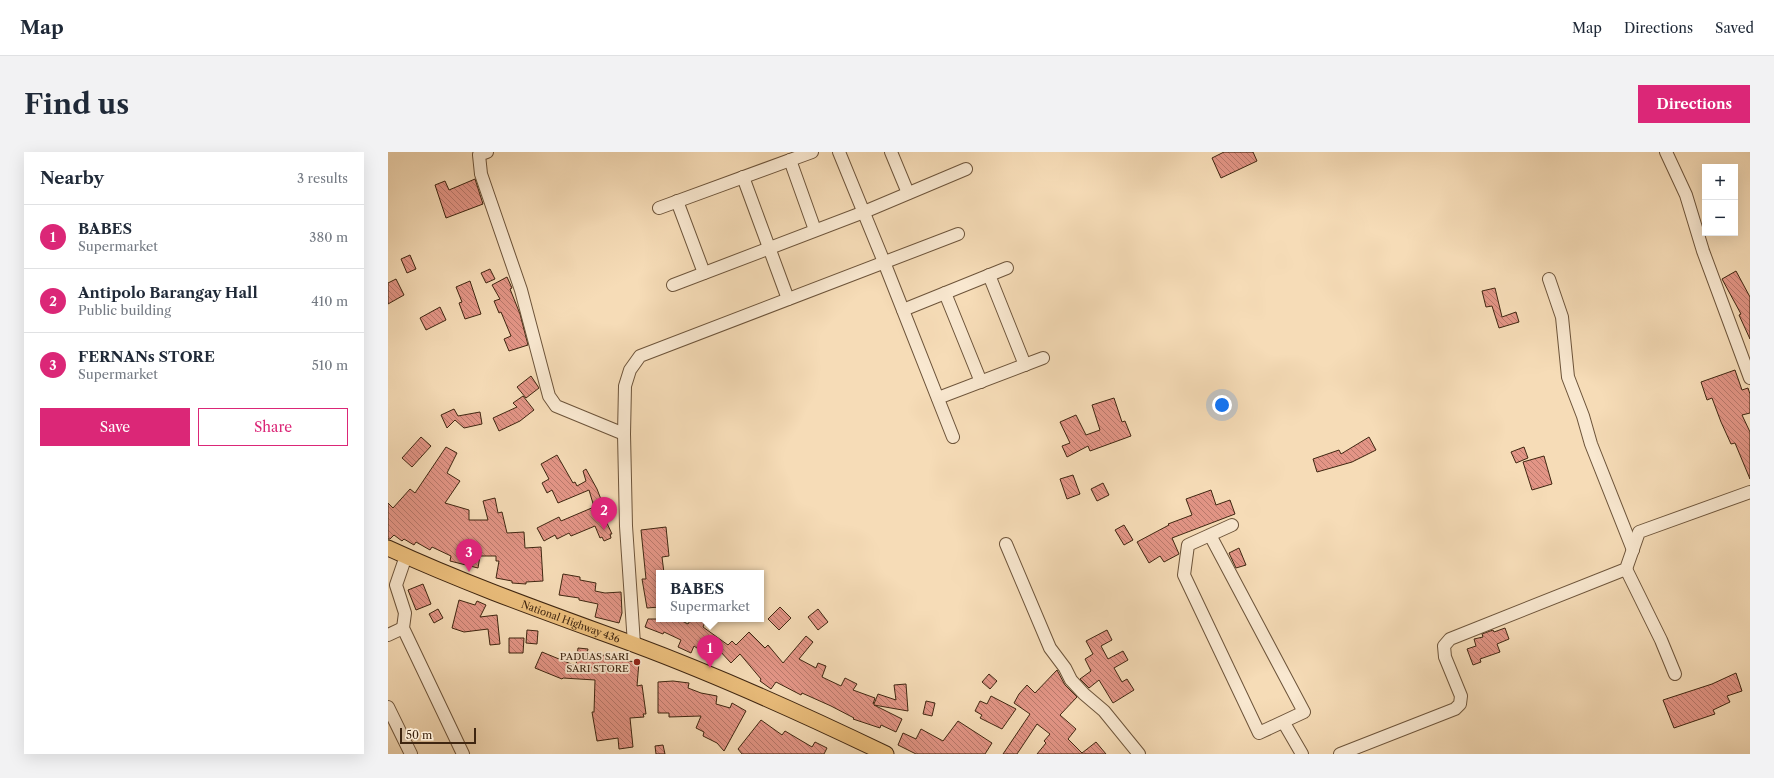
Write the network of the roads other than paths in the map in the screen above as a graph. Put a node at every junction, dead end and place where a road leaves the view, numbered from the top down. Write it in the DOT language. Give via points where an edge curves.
graph roads {
  1 [pos="487,152"];
  2 [pos="812,152"];
  3 [pos="839,152"];
  4 [pos="891,152"];
  5 [pos="1666,152"];
  6 [pos="790,160"];
  7 [pos="966,169"];
  8 [pos="743,176"];
  9 [pos="908,193"];
  10 [pos="676,201"];
  11 [pos="659,208"];
  12 [pos="864,212"];
  13 [pos="815,230"];
  14 [pos="958,234"];
  15 [pos="769,248"];
  16 [pos="884,262"];
  17 [pos="1007,268"];
  18 [pos="704,273"];
  19 [pos="989,275"];
  20 [pos="1549,279"];
  21 [pos="673,285"];
  22 [pos="945,293"];
  23 [pos="788,299"];
  24 [pos="903,310"];
  25 [pos="1043,358"];
  26 [pos="1025,365"];
  27 [pos="1750,378"];
  28 [pos="981,382"];
  29 [pos="938,398"];
  30 [pos="624,434"];
  31 [pos="953,437"];
  32 [pos="1750,492"];
  33 [pos="1232,525"];
  34 [pos="1210,535"];
  35 [pos="1006,544"];
  36 [pos="388,548"];
  37 [pos="1633,550"];
  38 [pos="406,556"];
  39 [pos="1626,569"];
  40 [pos="403,628"];
  41 [pos="388,635"];
  42 [pos="634,644"];
  43 [pos="1675,674"];
  44 [pos="388,707"];
  45 [pos="1284,722"];
  46 [pos="411,754"];
  47 [pos="462,754"];
  48 [pos="886,754"];
  49 [pos="1139,754"];
  50 [pos="1302,754"];
  51 [pos="1340,754"];
  1 -- 30 [label="street" via="479,155 482,174 521,290 549,396 556,406"];
  2 -- 6 [label="street"];
  3 -- 12 [label="street"];
  4 -- 9 [label="street"];
  5 -- 27 [label="street" via="1686,195 1703,251"];
  6 -- 8 [label="street"];
  6 -- 13 [label="street"];
  7 -- 9 [label="street"];
  8 -- 10 [label="street"];
  8 -- 15 [label="street"];
  9 -- 12 [label="street"];
  10 -- 11 [label="street"];
  10 -- 18 [label="street"];
  12 -- 13 [label="street"];
  12 -- 16 [label="street"];
  13 -- 15 [label="street"];
  14 -- 16 [label="street"];
  15 -- 18 [label="street"];
  15 -- 23 [label="street"];
  16 -- 23 [label="street"];
  16 -- 24 [label="street"];
  17 -- 19 [label="street"];
  18 -- 21 [label="street"];
  19 -- 22 [label="street"];
  19 -- 26 [label="street"];
  20 -- 37 [label="street" via="1562,317 1568,377 1591,444"];
  22 -- 24 [label="street"];
  22 -- 28 [label="street"];
  23 -- 30 [label="street" via="640,356 630,370 625,386"];
  24 -- 29 [label="street"];
  25 -- 26 [label="street"];
  26 -- 28 [label="street"];
  28 -- 29 [label="street"];
  29 -- 31 [label="street"];
  30 -- 42 [label="street" via="626,526"];
  32 -- 37 [label="street" via="1639,532"];
  33 -- 34 [label="street"];
  34 -- 45 [label="street" via="1304,712"];
  34 -- 45 [label="street" via="1188,545 1184,576 1259,733"];
  35 -- 49 [label="street" via="1050,648 1071,680 1104,711"];
  36 -- 38 [label="main road, National Highway 436"];
  37 -- 39 [label="street"];
  38 -- 40 [label="street" via="396,585 405,613"];
  38 -- 42 [label="main road, National Highway 436" via="556,617"];
  39 -- 43 [label="street"];
  39 -- 51 [label="street" via="1450,639 1444,646 1445,657 1461,696 1460,704"];
  40 -- 41 [label="street"];
  40 -- 47 [label="street"];
  42 -- 48 [label="main road, National Highway 436"];
  44 -- 46 [label="street"];
  45 -- 50 [label="street"];
}
